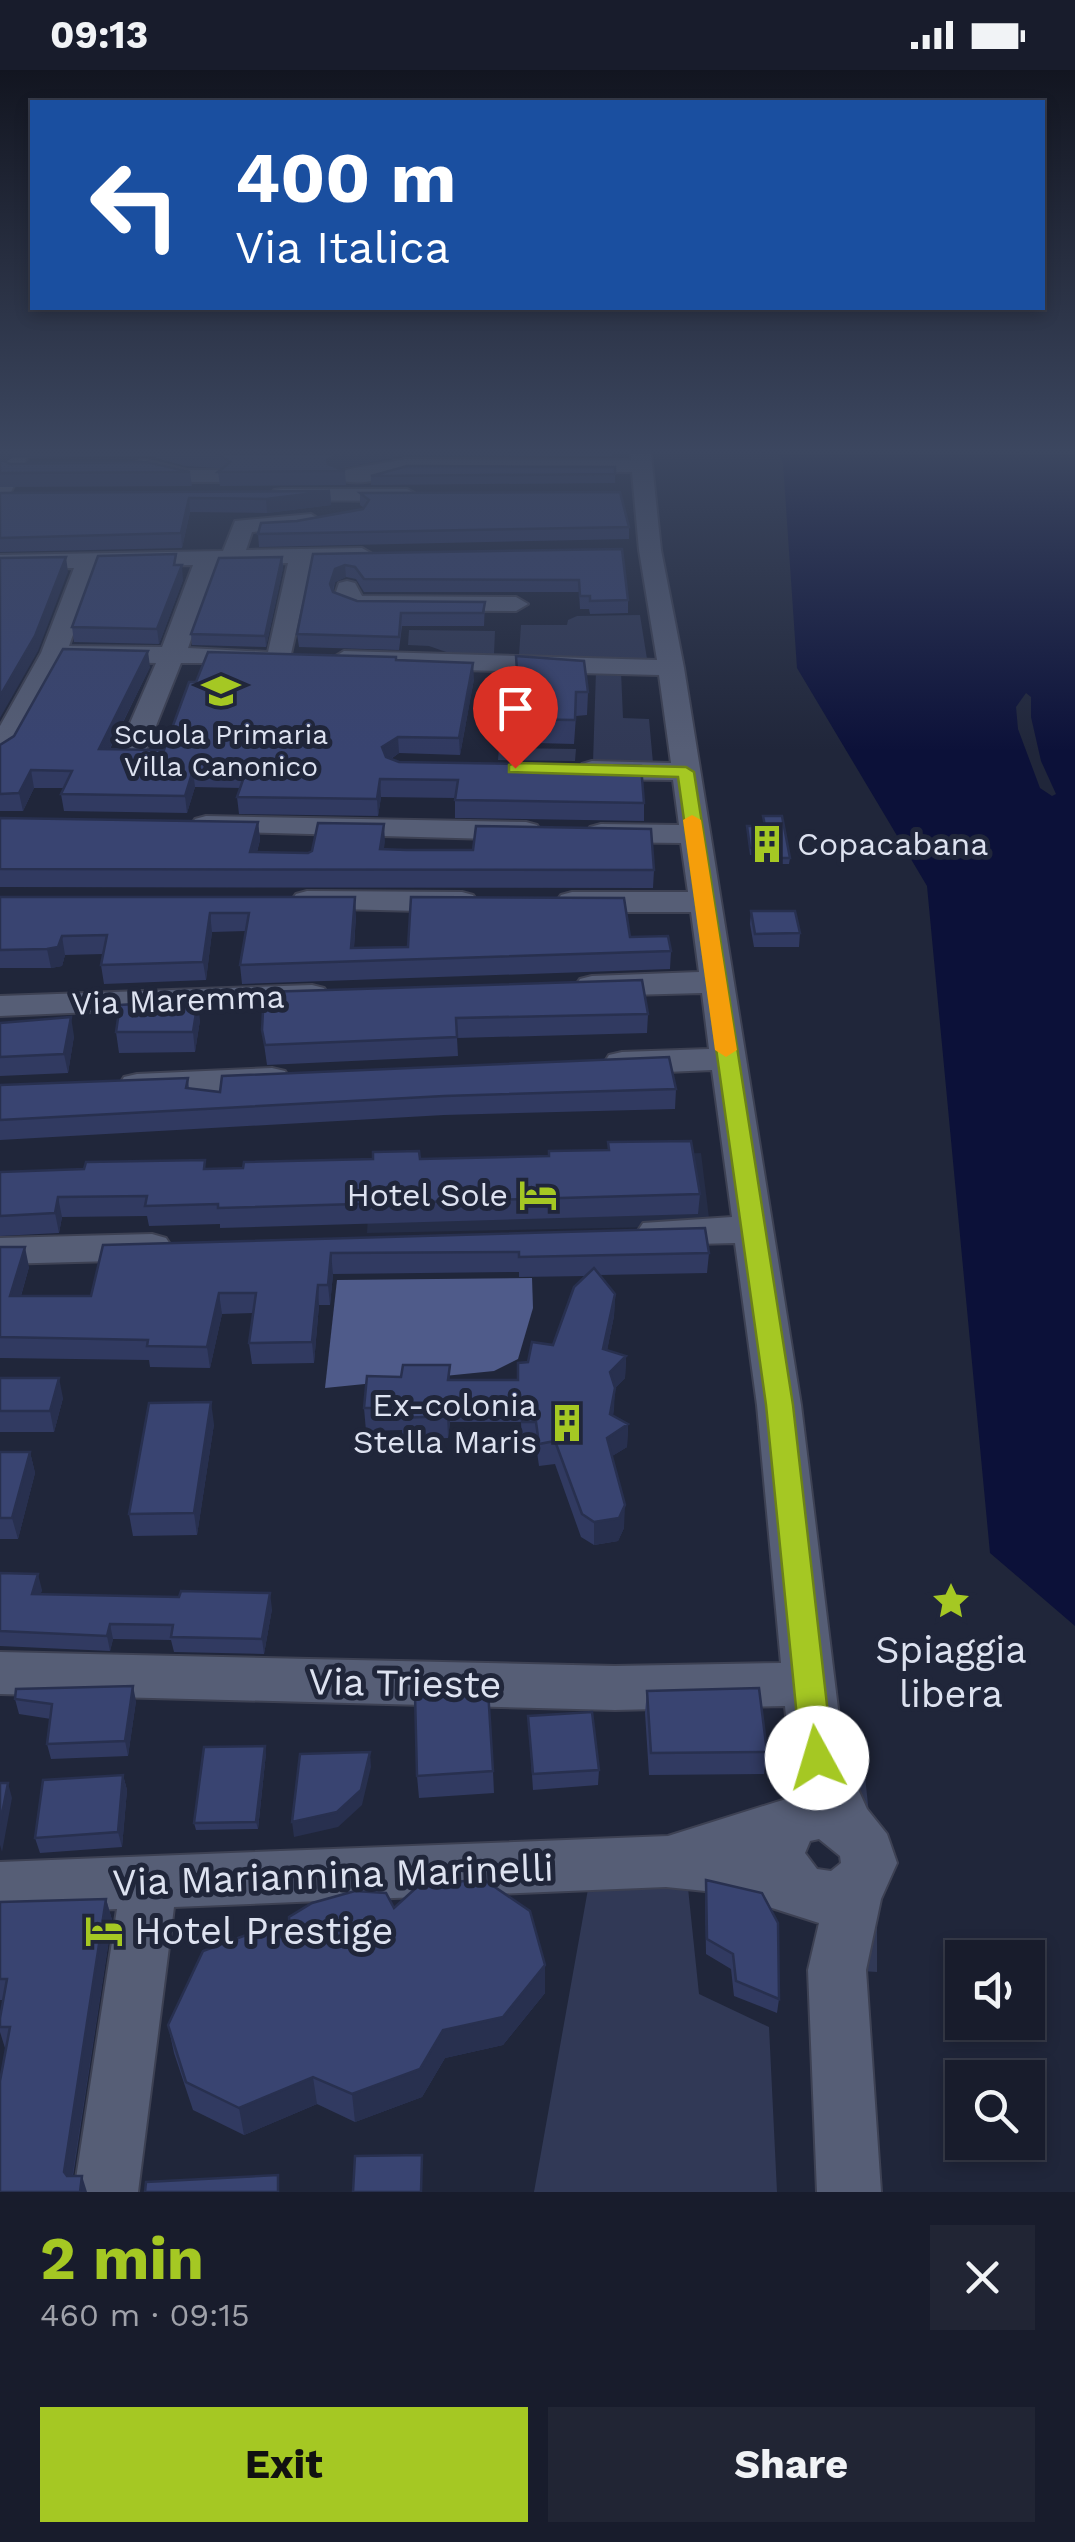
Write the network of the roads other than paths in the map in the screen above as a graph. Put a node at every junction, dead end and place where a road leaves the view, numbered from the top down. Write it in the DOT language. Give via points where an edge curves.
graph roads {
  1 [pos="223,553"];
  2 [pos="641,553"];
  3 [pos="377,555"];
  4 [pos="301,556"];
  5 [pos="219,558"];
  6 [pos="88,560"];
  7 [pos="0,562"];
  8 [pos="513,572"];
  9 [pos="346,588"];
  10 [pos="54,653"];
  11 [pos="171,656"];
  12 [pos="280,658"];
  13 [pos="672,668"];
  14 [pos="13,708"];
  15 [pos="0,751"];
  16 [pos="132,751"];
  17 [pos="566,770"];
  18 [pos="686,772"];
  19 [pos="173,825"];
  20 [pos="694,834"];
  21 [pos="274,902"];
  22 [pos="489,902"];
  23 [pos="548,902"];
  24 [pos="705,902"];
  25 [pos="716,982"];
  26 [pos="560,987"];
  27 [pos="347,994"];
  28 [pos="0,1006"];
  29 [pos="727,1059"];
  30 [pos="590,1065"];
  31 [pos="305,1077"];
  32 [pos="104,1086"];
  33 [pos="753,1229"];
  34 [pos="622,1233"];
  35 [pos="186,1246"];
  36 [pos="0,1251"];
  37 [pos="0,1674"];
  38 [pos="809,1684"];
  39 [pos="808,1823"];
  40 [pos="666,1861"];
  41 [pos="149,1882"];
  42 [pos="0,1888"];
  43 [pos="817,1888"];
  44 [pos="106,2192"];
  45 [pos="849,2192"];
  1 -- 5 [label="street"];
  2 -- 13 [label="street"];
  3 -- 4 [label="street"];
  4 -- 5 [label="street"];
  4 -- 12 [label="street"];
  5 -- 6 [label="street"];
  5 -- 11 [label="street"];
  6 -- 7 [label="street"];
  6 -- 10 [label="street"];
  8 -- 9 [label="street" via="517,612 364,603 348,599"];
  10 -- 11 [label="street"];
  10 -- 14 [label="street"];
  11 -- 12 [label="street"];
  11 -- 16 [label="street"];
  12 -- 13 [label="street"];
  13 -- 18 [label="street"];
  14 -- 15 [label="street"];
  17 -- 18 [label="street"];
  18 -- 20 [label="street"];
  19 -- 20 [label="street"];
  20 -- 24 [label="street"];
  21 -- 22 [label="street"];
  23 -- 24 [label="street"];
  24 -- 25 [label="street"];
  25 -- 26 [label="street"];
  25 -- 29 [label="street"];
  27 -- 28 [label="street, Via Maremma"];
  29 -- 30 [label="street"];
  29 -- 33 [label="street"];
  31 -- 32 [label="street"];
  33 -- 34 [label="street"];
  33 -- 38 [label="street"];
  35 -- 36 [label="street"];
  37 -- 38 [label="street, Via Trieste" via="616,1688"];
  38 -- 39 [label="street" via="817,1758"];
  39 -- 40 [label="street, Via Mariannina Marinelli"];
  39 -- 43 [label="street" via="776,1848 777,1862"];
  39 -- 43 [label="street" via="856,1831 868,1854 864,1879"];
  40 -- 41 [label="street, Via Mariannina Marinelli"];
  40 -- 43 [label="street, Via Mariannina Marinelli"];
  41 -- 42 [label="street, Via Mariannina Marinelli"];
  41 -- 44 [label="street"];
  43 -- 45 [label="street" via="836,1970"];
}
